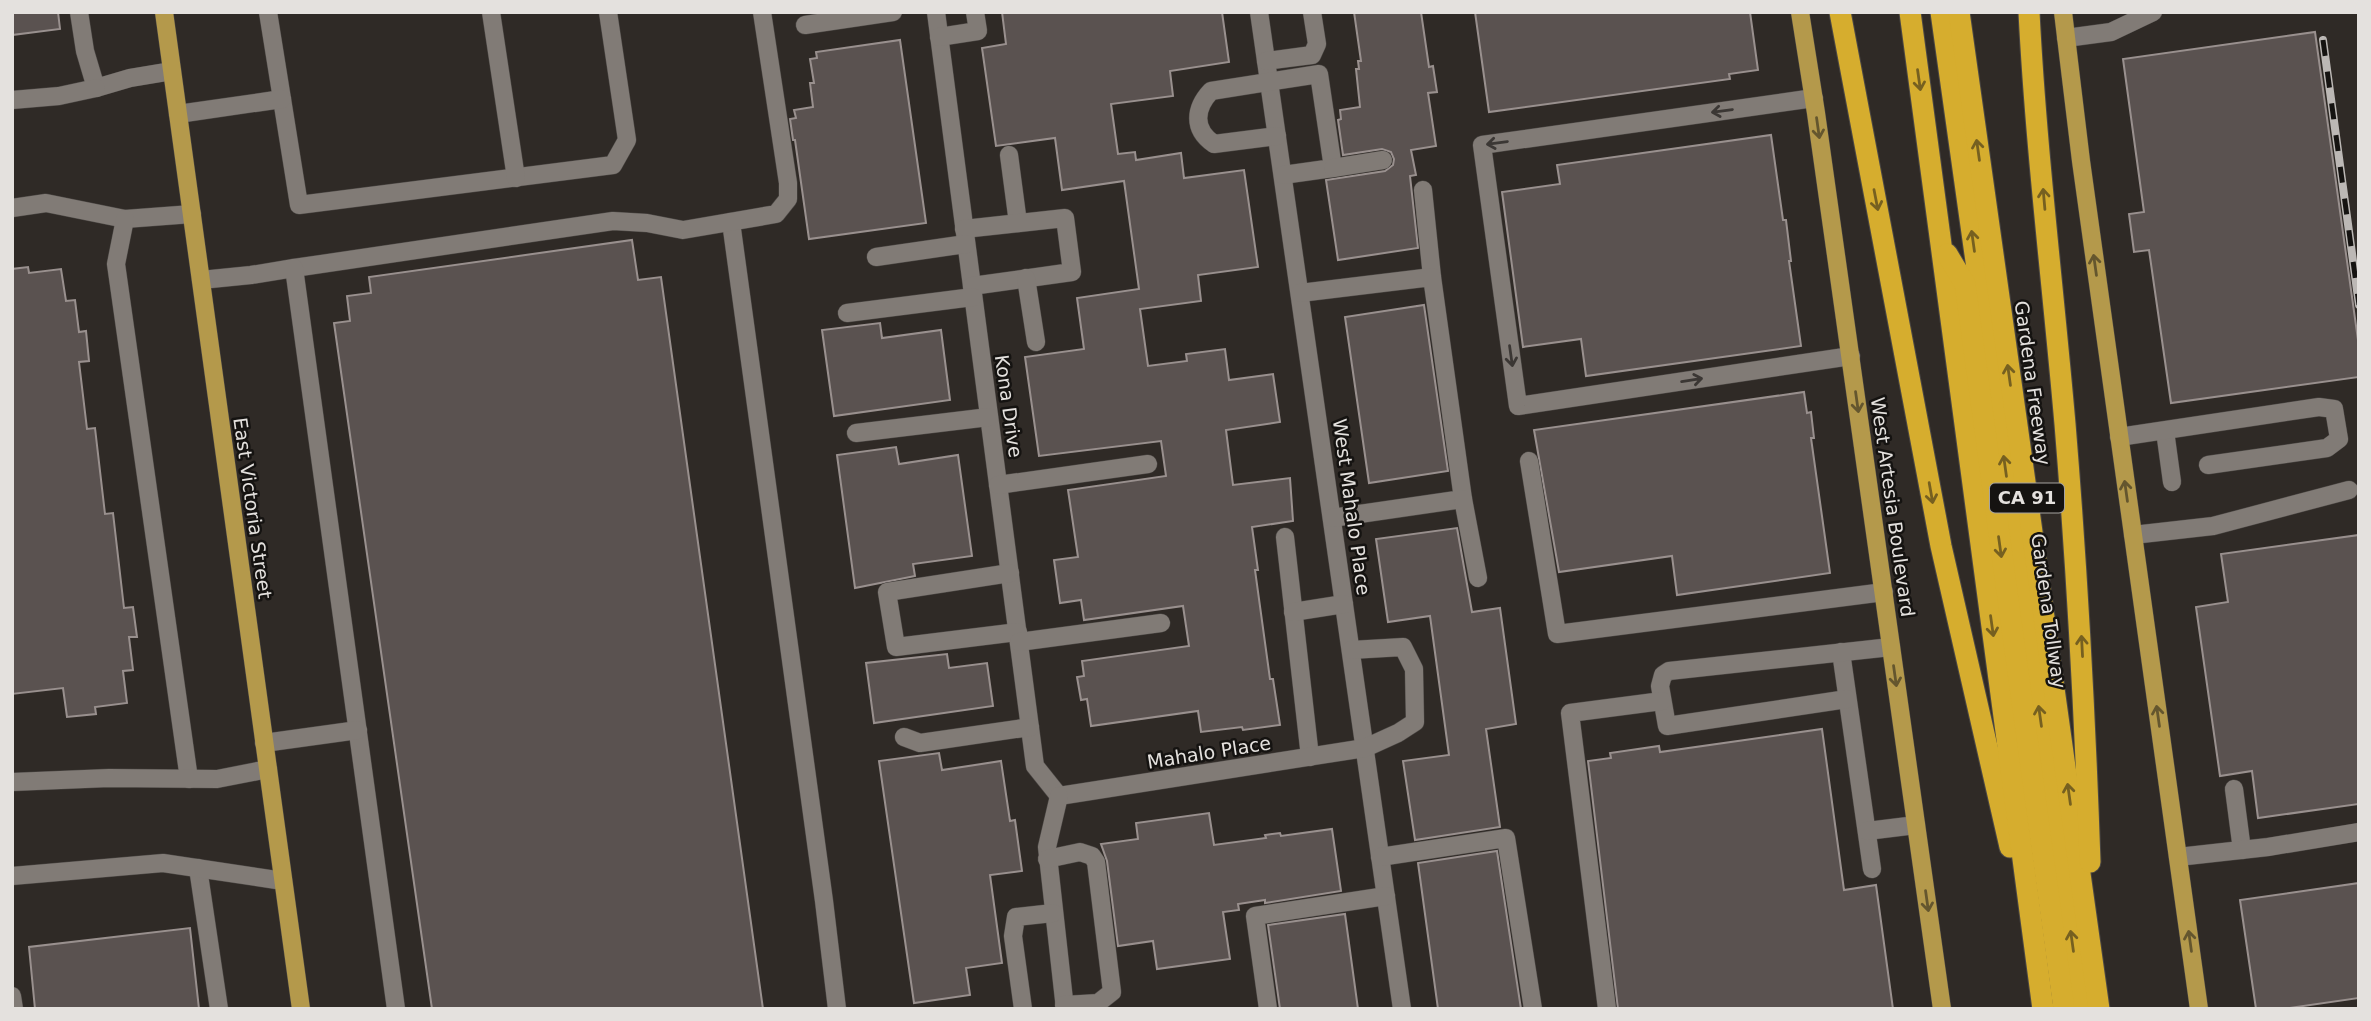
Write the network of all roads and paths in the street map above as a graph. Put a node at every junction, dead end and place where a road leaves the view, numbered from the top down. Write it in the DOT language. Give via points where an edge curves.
graph roads {
  1 [pos="79,12"];
  2 [pos="164,12"];
  3 [pos="268,12"];
  4 [pos="491,12"];
  5 [pos="608,12"];
  6 [pos="762,12"];
  7 [pos="893,12"];
  8 [pos="936,12"];
  9 [pos="975,12"];
  10 [pos="1259,12"];
  11 [pos="1312,12"];
  12 [pos="1800,12"];
  13 [pos="1840,12"];
  14 [pos="1910,12"];
  15 [pos="1941,12"];
  16 [pos="1959,12"];
  17 [pos="2029,12"];
  18 [pos="2063,12"];
  19 [pos="2153,12"];
  20 [pos="805,25"];
  21 [pos="939,37"];
  22 [pos="2066,38"];
  23 [pos="1266,61"];
  24 [pos="172,71"];
  25 [pos="1269,82"];
  26 [pos="96,88"];
  27 [pos="1814,98"];
  28 [pos="282,99"];
  29 [pos="12,100"];
  30 [pos="178,114"];
  31 [pos="1277,136"];
  32 [pos="1009,155"];
  33 [pos="1383,160"];
  34 [pos="1333,168"];
  35 [pos="1283,175"];
  36 [pos="516,178"];
  37 [pos="1423,190"];
  38 [pos="12,208"];
  39 [pos="192,214"];
  40 [pos="125,219"];
  41 [pos="732,222"];
  42 [pos="1018,223"];
  43 [pos="965,236"];
  44 [pos="1941,243"];
  45 [pos="876,257"];
  46 [pos="294,268"];
  47 [pos="1432,277"];
  48 [pos="1026,278"];
  49 [pos="201,280"];
  50 [pos="972,291"];
  51 [pos="1300,293"];
  52 [pos="847,313"];
  53 [pos="1036,342"];
  54 [pos="1851,356"];
  55 [pos="989,417"];
  56 [pos="2165,431"];
  57 [pos="856,433"];
  58 [pos="2119,438"];
  59 [pos="1529,461"];
  60 [pos="1148,464"];
  61 [pos="2208,465"];
  62 [pos="2172,482"];
  63 [pos="998,485"];
  64 [pos="2349,490"];
  65 [pos="1463,499"];
  66 [pos="1332,518"];
  67 [pos="2133,535"];
  68 [pos="1285,537"];
  69 [pos="1010,573"];
  70 [pos="1478,578"];
  71 [pos="1884,592"];
  72 [pos="1344,604"];
  73 [pos="1293,612"];
  74 [pos="1161,623"];
  75 [pos="1018,637"];
  76 [pos="1891,647"];
  77 [pos="1351,650"];
  78 [pos="1840,652"];
  79 [pos="1847,699"];
  80 [pos="1662,701"];
  81 [pos="1030,727"];
  82 [pos="358,730"];
  83 [pos="904,737"];
  84 [pos="264,743"];
  85 [pos="1365,748"];
  86 [pos="1310,757"];
  87 [pos="268,769"];
  88 [pos="189,779"];
  89 [pos="12,782"];
  90 [pos="2234,789"];
  91 [pos="1059,796"];
  92 [pos="1916,825"];
  93 [pos="1867,831"];
  94 [pos="2359,832"];
  95 [pos="2242,850"];
  96 [pos="2178,857"];
  97 [pos="1381,858"];
  98 [pos="1048,859"];
  99 [pos="198,869"];
  100 [pos="1872,869"];
  101 [pos="12,876"];
  102 [pos="283,881"];
  103 [pos="1386,896"];
  104 [pos="1053,914"];
  105 [pos="2039,976"];
  106 [pos="2095,983"];
  107 [pos="12,996"];
  108 [pos="1061,1007"];
  109 [pos="14,1009"];
  110 [pos="219,1009"];
  111 [pos="301,1009"];
  112 [pos="396,1009"];
  113 [pos="837,1009"];
  114 [pos="1023,1009"];
  115 [pos="1268,1009"];
  116 [pos="1402,1009"];
  117 [pos="1533,1009"];
  118 [pos="1607,1009"];
  119 [pos="1942,1009"];
  120 [pos="2043,1009"];
  121 [pos="2064,1009"];
  122 [pos="2081,1009"];
  123 [pos="2099,1009"];
  124 [pos="2199,1009"];
  1 -- 26 [label="street"];
  2 -- 24 [label="main road, East Victoria Street"];
  3 -- 28 [label="street"];
  4 -- 36 [label="street"];
  5 -- 36 [label="street" via="627,140 613,165"];
  6 -- 41 [label="street" via="788,199 776,214"];
  7 -- 20 [label="street"];
  8 -- 21 [label="street, Kona Drive"];
  9 -- 21 [label="street" via="978,31"];
  10 -- 23 [label="street, West Mahalo Place"];
  11 -- 23 [label="street" via="1317,44 1312,55"];
  12 -- 27 [label="main road, West Artesia Boulevard"];
  13 -- 105 [label="highway, one-way" via="1941,546"];
  14 -- 44 [label="highway, CA 91, one-way"];
  122 -- 15 [label="highway, Gardena Tollway, one-way"];
  106 -- 16 [label="highway, Gardena Freeway / CA 91, one-way"];
  106 -- 17 [label="highway, one-way" via="2081,641"];
  18 -- 22 [label="main road"];
  19 -- 22 [label="street" via="2111,32"];
  21 -- 43 [label="street, Kona Drive"];
  58 -- 22 [label="main road, one-way"];
  23 -- 25 [label="street, West Mahalo Place"];
  24 -- 26 [label="street"];
  24 -- 30 [label="main road, East Victoria Street"];
  25 -- 31 [label="street, West Mahalo Place"];
  25 -- 31 [label="street" via="1211,91 1200,103 1199,124 1204,137 1214,144"];
  25 -- 34 [label="street" via="1319,74"];
  26 -- 29 [label="street"];
  27 -- 54 [label="main road, West Artesia Boulevard, one-way"];
  27 -- 54 [label="street, one-way" via="1482,145 1518,406"];
  28 -- 30 [label="street"];
  28 -- 36 [label="street" via="299,205"];
  30 -- 39 [label="main road, East Victoria Street"];
  31 -- 35 [label="street, West Mahalo Place"];
  32 -- 42 [label="street"];
  33 -- 34 [label="street"];
  34 -- 35 [label="street"];
  35 -- 51 [label="street, West Mahalo Place"];
  37 -- 47 [label="street"];
  38 -- 40 [label="street" via="46,204"];
  39 -- 40 [label="street"];
  39 -- 49 [label="main road, East Victoria Street"];
  40 -- 88 [label="street" via="116,264"];
  41 -- 46 [label="street" via="683,230 613,221"];
  41 -- 113 [label="street"];
  42 -- 43 [label="street"];
  42 -- 48 [label="street" via="1065,218 1072,272"];
  43 -- 45 [label="street"];
  43 -- 50 [label="street, Kona Drive"];
  44 -- 105 [label="highway, CA 91, one-way"];
  44 -- 121 [label="highway, Gardena Tollway, one-way" via="1965,284"];
  46 -- 49 [label="street"];
  46 -- 82 [label="street"];
  47 -- 51 [label="street"];
  47 -- 65 [label="street"];
  48 -- 50 [label="street"];
  48 -- 53 [label="street"];
  49 -- 84 [label="main road, East Victoria Street"];
  50 -- 52 [label="street"];
  50 -- 55 [label="street, Kona Drive"];
  51 -- 66 [label="street, West Mahalo Place"];
  54 -- 71 [label="main road, West Artesia Boulevard, one-way"];
  55 -- 57 [label="street"];
  55 -- 63 [label="street, Kona Drive"];
  56 -- 58 [label="street"];
  56 -- 61 [label="street" via="2319,407 2334,409 2339,439 2328,448"];
  56 -- 62 [label="street"];
  67 -- 58 [label="main road, one-way"];
  59 -- 71 [label="street" via="1557,634"];
  60 -- 63 [label="street"];
  63 -- 69 [label="street, Kona Drive"];
  64 -- 67 [label="street" via="2213,526"];
  65 -- 66 [label="street"];
  65 -- 70 [label="street"];
  66 -- 72 [label="street, West Mahalo Place"];
  96 -- 67 [label="main road, one-way"];
  68 -- 73 [label="street"];
  69 -- 75 [label="street, Kona Drive"];
  69 -- 75 [label="street" via="887,592 896,647"];
  71 -- 76 [label="main road, West Artesia Boulevard"];
  72 -- 73 [label="street"];
  72 -- 77 [label="street, West Mahalo Place"];
  73 -- 86 [label="street"];
  74 -- 75 [label="street"];
  75 -- 81 [label="street, Kona Drive"];
  76 -- 78 [label="street"];
  76 -- 92 [label="main road, West Artesia Boulevard, one-way"];
  77 -- 85 [label="street, West Mahalo Place"];
  77 -- 85 [label="street, Mahalo Place" via="1403,647 1413,669 1415,722"];
  78 -- 79 [label="street"];
  78 -- 80 [label="street" via="1669,671 1660,686"];
  79 -- 80 [label="street" via="1667,726"];
  79 -- 93 [label="street"];
  80 -- 118 [label="street" via="1570,713"];
  81 -- 83 [label="street" via="920,743"];
  81 -- 91 [label="street, Kona Drive" via="1035,766"];
  82 -- 84 [label="street"];
  82 -- 112 [label="street"];
  84 -- 87 [label="main road, East Victoria Street"];
  85 -- 86 [label="street, Mahalo Place"];
  85 -- 97 [label="street, West Mahalo Place"];
  86 -- 91 [label="street, Mahalo Place"];
  87 -- 88 [label="street" via="217,779"];
  87 -- 102 [label="main road, East Victoria Street"];
  88 -- 89 [label="street"];
  90 -- 95 [label="street"];
  91 -- 98 [label="street" via="1046,847"];
  92 -- 93 [label="street"];
  92 -- 119 [label="main road, West Artesia Boulevard, one-way"];
  93 -- 100 [label="street"];
  94 -- 95 [label="street"];
  95 -- 96 [label="street"];
  124 -- 96 [label="main road, one-way"];
  97 -- 103 [label="street, West Mahalo Place"];
  97 -- 117 [label="street" via="1506,838"];
  98 -- 104 [label="street"];
  98 -- 108 [label="street" via="1080,852 1096,862 1112,992 1098,1003"];
  99 -- 101 [label="street" via="163,863"];
  99 -- 102 [label="street"];
  99 -- 110 [label="street"];
  102 -- 111 [label="main road, East Victoria Street"];
  103 -- 115 [label="street" via="1255,916"];
  103 -- 116 [label="street, West Mahalo Place"];
  104 -- 108 [label="street"];
  104 -- 114 [label="street" via="1016,917 1013,936"];
  105 -- 120 [label="highway, CA 91"];
  106 -- 123 [label="highway, Gardena Freeway / CA 91"];
  107 -- 109 [label="street"];
}
